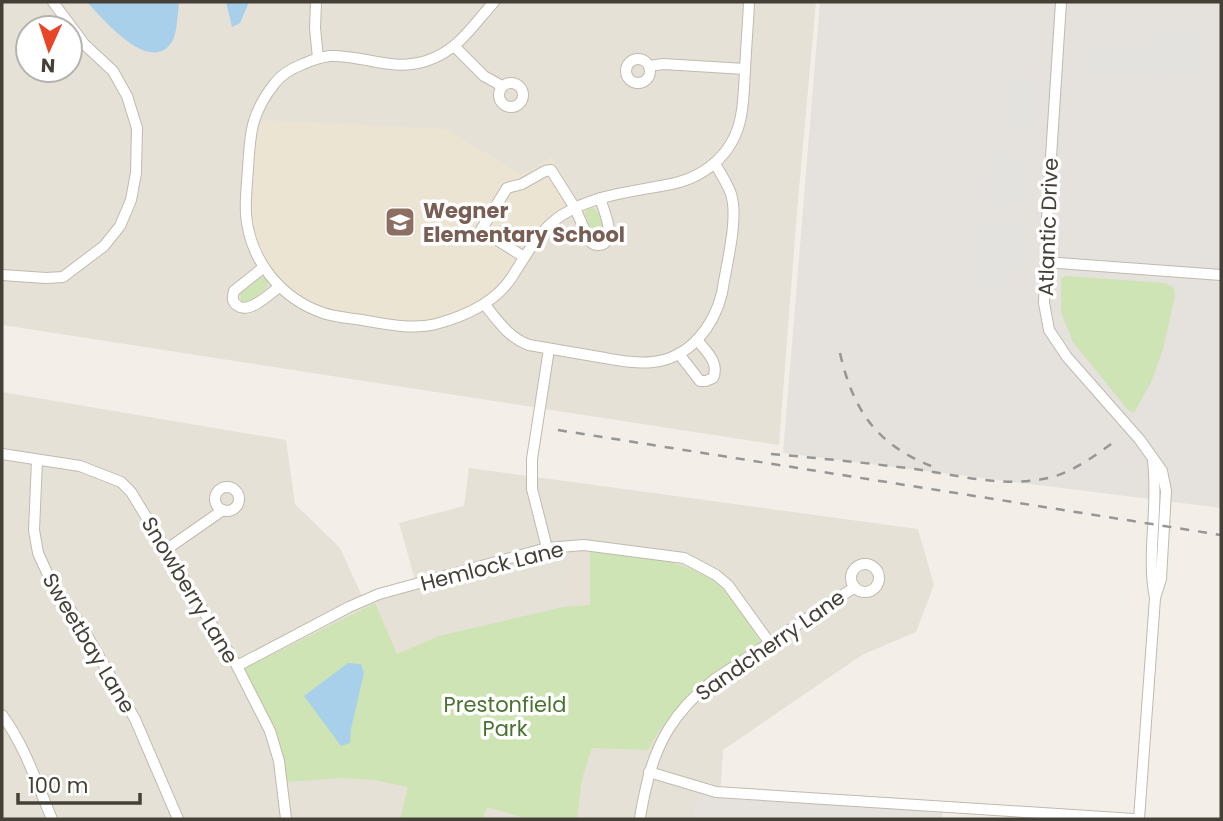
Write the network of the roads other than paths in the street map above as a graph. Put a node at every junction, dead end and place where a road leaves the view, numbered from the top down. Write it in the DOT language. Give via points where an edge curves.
graph roads {
  1 [pos="53,2"];
  2 [pos="316,2"];
  3 [pos="494,2"];
  4 [pos="749,2"];
  5 [pos="1061,2"];
  6 [pos="455,47"];
  7 [pos="318,58"];
  8 [pos="649,66"];
  9 [pos="745,69"];
  10 [pos="502,86"];
  11 [pos="715,164"];
  12 [pos="600,198"];
  13 [pos="575,208"];
  14 [pos="524,257"];
  15 [pos="1045,262"];
  16 [pos="264,267"];
  17 [pos="2,275"];
  18 [pos="1221,275"];
  19 [pos="279,287"];
  20 [pos="485,305"];
  21 [pos="697,340"];
  22 [pos="549,349"];
  23 [pos="679,354"];
  24 [pos="2,454"];
  25 [pos="37,460"];
  26 [pos="223,510"];
  27 [pos="547,548"];
  28 [pos="167,550"];
  29 [pos="855,587"];
  30 [pos="769,642"];
  31 [pos="237,666"];
  32 [pos="2,715"];
  33 [pos="649,772"];
  34 [pos="49,818"];
  35 [pos="178,819"];
  36 [pos="286,819"];
  37 [pos="640,819"];
  38 [pos="1136,819"];
  1 -- 17 [label="street" via="85,45 113,71 127,96 137,128 131,200 120,226 104,246 63,277"];
  2 -- 7 [label="street"];
  3 -- 6 [label="street"];
  4 -- 9 [label="street"];
  5 -- 15 [label="street, Atlantic Drive"];
  6 -- 7 [label="street" via="426,61 404,65"];
  6 -- 10 [label="street" via="484,76"];
  7 -- 16 [label="street" via="278,80 261,102 251,131 246,212 250,236"];
  8 -- 9 [label="street"];
  9 -- 11 [label="street" via="739,124"];
  11 -- 12 [label="street" via="680,182"];
  11 -- 21 [label="street" via="731,195 733,221 719,304 710,326"];
  12 -- 13 [label="street"];
  12 -- 13 [label="street" via="609,230 606,243 589,240"];
  13 -- 14 [label="street" via="559,216"];
  13 -- 14 [label="street" via="551,170 506,188 481,230"];
  14 -- 20 [label="street" via="511,279"];
  15 -- 18 [label="street"];
  15 -- 38 [label="street, Atlantic Drive" via="1049,330 1152,458 1156,485 1151,579 1155,598"];
  16 -- 19 [label="street"];
  16 -- 19 [label="street" via="233,291 236,305 251,307"];
  19 -- 20 [label="street" via="322,313 405,326 433,325"];
  20 -- 22 [label="street" via="517,340"];
  21 -- 23 [label="street"];
  21 -- 23 [label="street" via="715,364 713,378 700,381"];
  22 -- 23 [label="street" via="642,362"];
  22 -- 27 [label="street" via="532,459 532,489"];
  24 -- 25 [label="street, Snowberry Lane"];
  25 -- 28 [label="street, Snowberry Lane" via="80,466 121,481"];
  25 -- 35 [label="street, Sweetbay Lane" via="34,530 38,553 135,719"];
  26 -- 28 [label="street"];
  27 -- 30 [label="street, Hemlock Lane" via="584,545 684,558 727,585"];
  27 -- 31 [label="street, Hemlock Lane" via="379,594"];
  28 -- 31 [label="street, Snowberry Lane"];
  29 -- 30 [label="street, Sandcherry Lane"];
  30 -- 33 [label="street, Sandcherry Lane" via="685,706 662,738"];
  31 -- 36 [label="street, Snowberry Lane" via="270,731"];
  32 -- 34 [label="street" via="22,749"];
  33 -- 37 [label="street, Sandcherry Lane"];
  33 -- 38 [label="street" via="716,792"];
}
